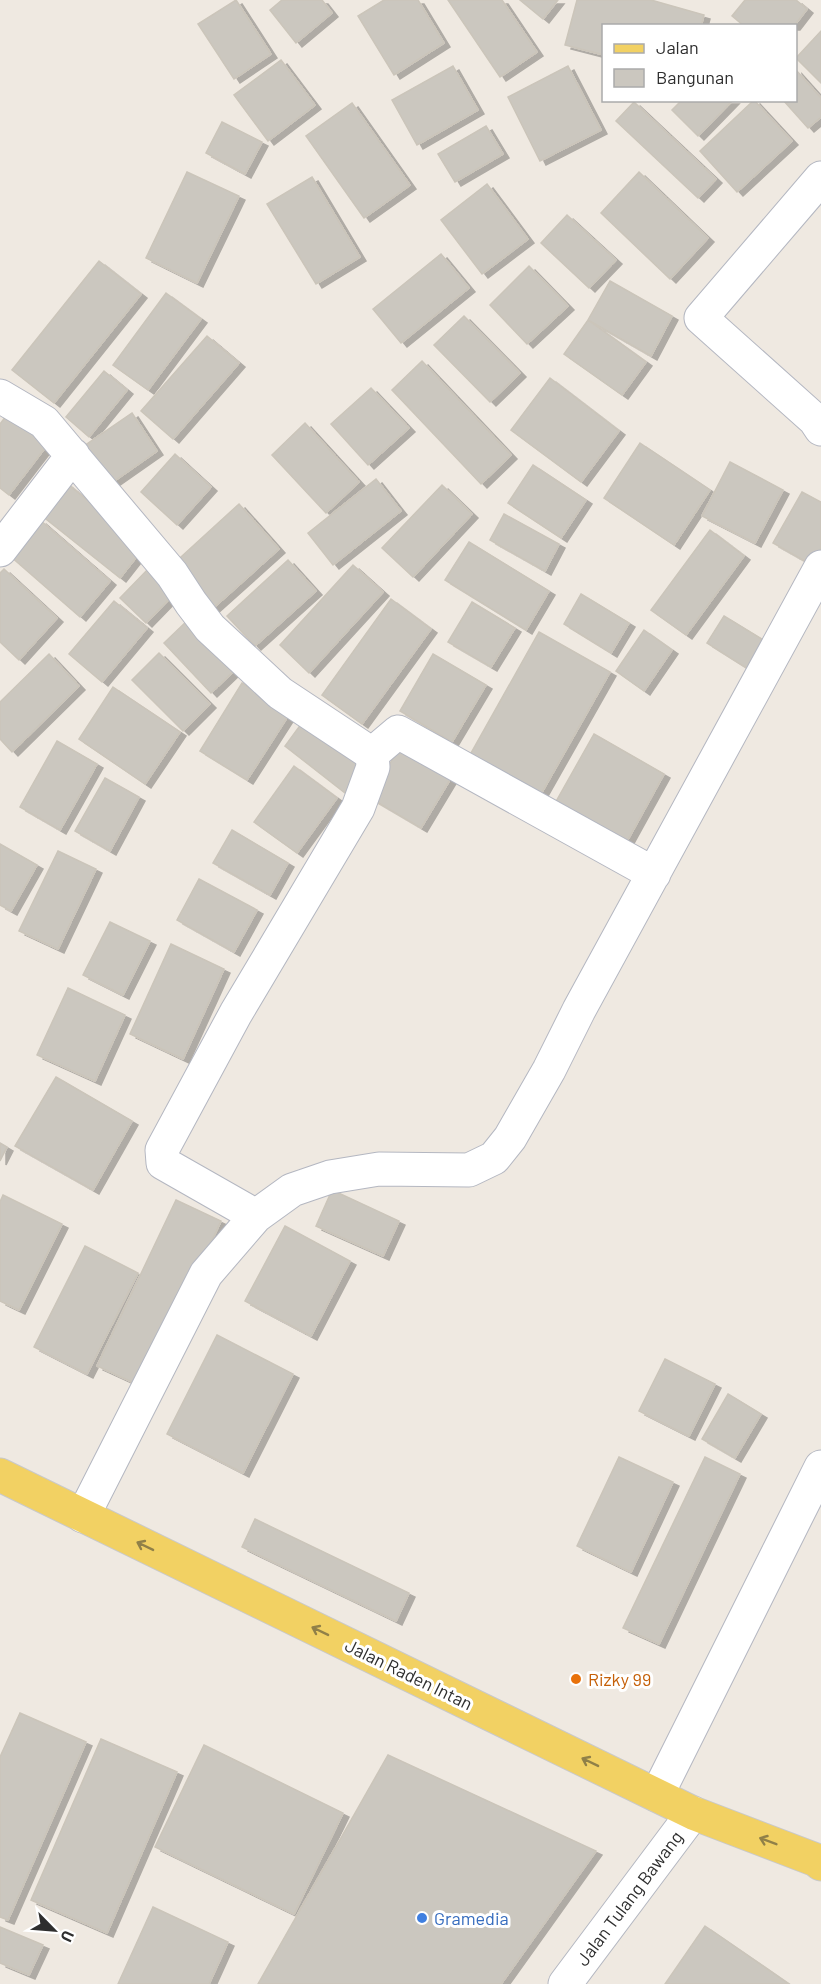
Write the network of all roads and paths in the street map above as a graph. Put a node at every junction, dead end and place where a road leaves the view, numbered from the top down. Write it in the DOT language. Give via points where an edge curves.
graph roads {
  1 [pos="821,178"];
  2 [pos="0,396"];
  3 [pos="821,429"];
  4 [pos="73,455"];
  5 [pos="0,550"];
  6 [pos="821,567"];
  7 [pos="372,754"];
  8 [pos="654,874"];
  9 [pos="255,1216"];
  10 [pos="821,1467"];
  11 [pos="0,1475"];
  12 [pos="83,1516"];
  13 [pos="657,1795"];
  14 [pos="693,1813"];
  15 [pos="819,1858"];
  16 [pos="565,1984"];
  1 -- 3 [label="street" via="701,318"];
  2 -- 4 [label="street" via="44,422"];
  4 -- 5 [label="street"];
  4 -- 7 [label="street" via="172,574 210,628 280,693"];
  6 -- 8 [label="street"];
  7 -- 8 [label="street" via="398,732"];
  7 -- 9 [label="street" via="373,767 358,808 236,1013 162,1150 163,1163"];
  8 -- 9 [label="street" via="549,1070 494,1158 469,1170 379,1169 330,1177 292,1190"];
  9 -- 12 [label="street" via="206,1274"];
  10 -- 13 [label="street"];
  11 -- 12 [label="main road, Jalan Raden Intan"];
  13 -- 12 [label="main road, Jalan Raden Intan, one-way"];
  13 -- 14 [label="main road, Jalan Raden Intan"];
  15 -- 14 [label="main road, Jalan Raden Intan, one-way"];
  14 -- 16 [label="street, Jalan Tulang Bawang"];
}
